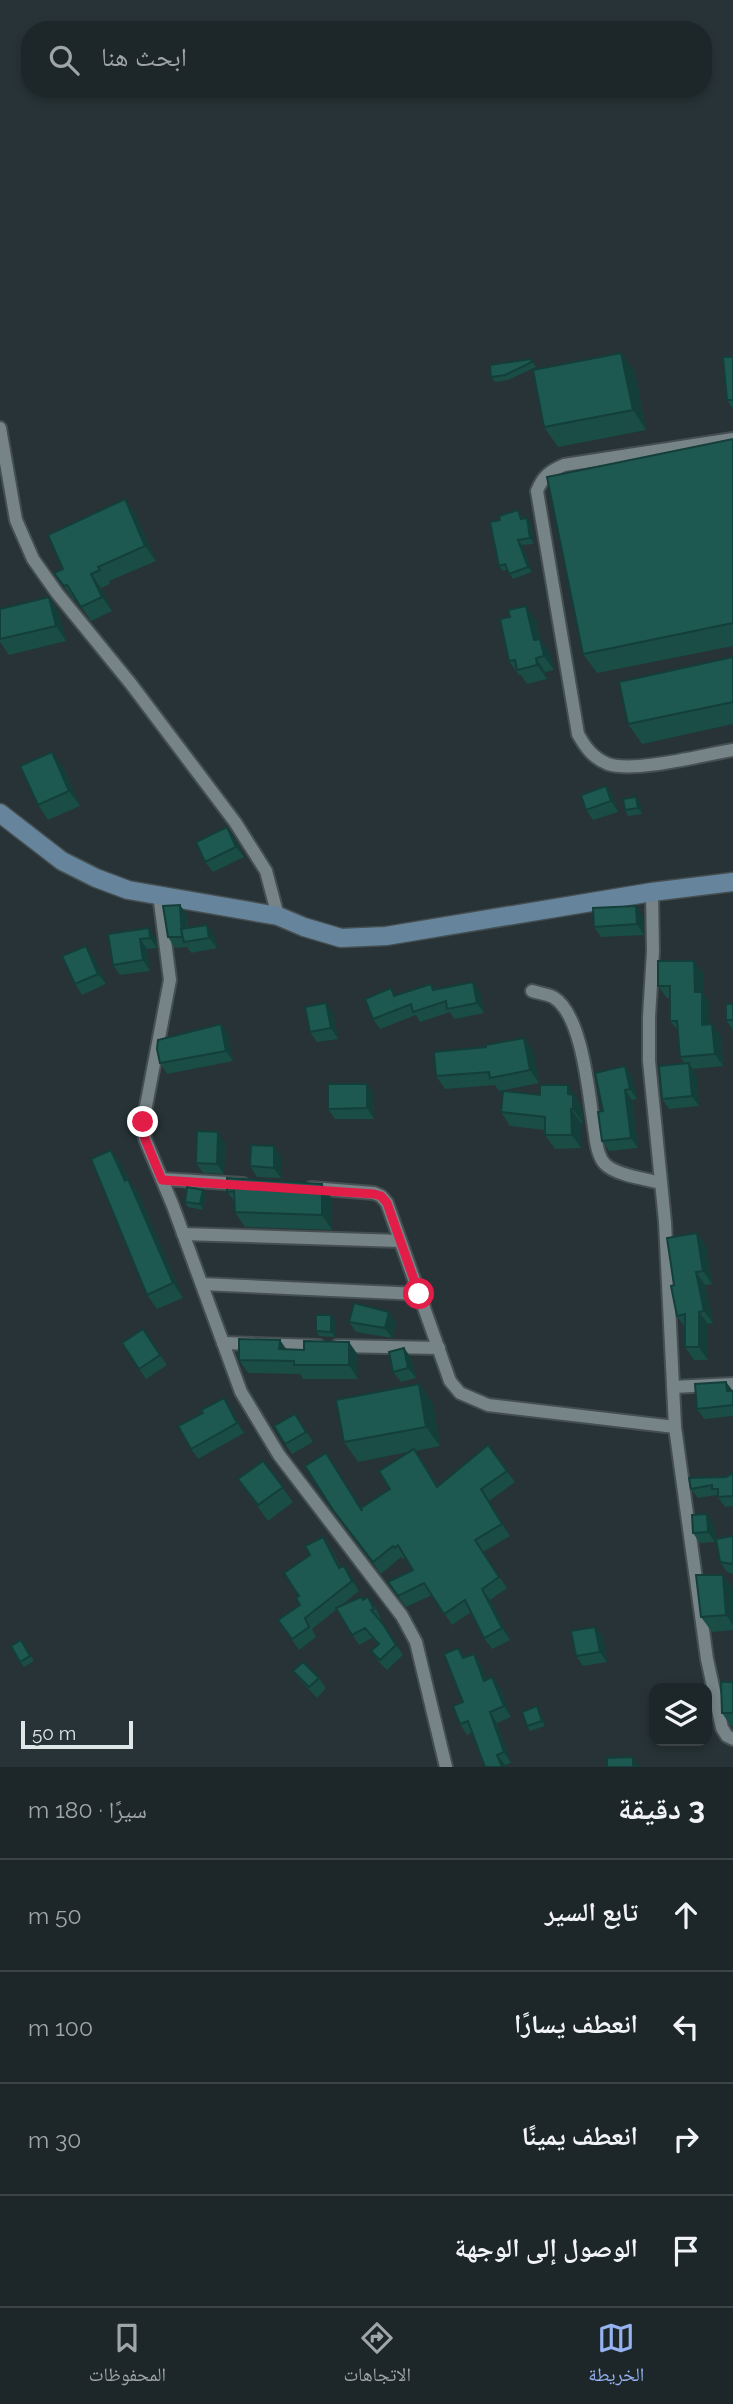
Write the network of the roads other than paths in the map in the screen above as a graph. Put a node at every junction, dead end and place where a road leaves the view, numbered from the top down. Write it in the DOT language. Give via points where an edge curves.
graph roads {
  1 [pos="0,428"];
  2 [pos="733,439"];
  3 [pos="733,750"];
  4 [pos="0,813"];
  5 [pos="733,882"];
  6 [pos="652,891"];
  7 [pos="159,894"];
  8 [pos="278,916"];
  9 [pos="532,991"];
  10 [pos="162,1180"];
  11 [pos="661,1183"];
  12 [pos="256,1184"];
  13 [pos="296,1187"];
  14 [pos="183,1234"];
  15 [pos="400,1241"];
  16 [pos="202,1284"];
  17 [pos="419,1294"];
  18 [pos="223,1343"];
  19 [pos="439,1348"];
  20 [pos="733,1384"];
  21 [pos="673,1387"];
  22 [pos="675,1427"];
  23 [pos="733,1739"];
  24 [pos="446,1767"];
  1 -- 8 [label="street" via="16,520 33,559 235,822 267,871"];
  2 -- 3 [label="street" via="564,465 550,471 537,491 578,734 587,750 607,763 629,767"];
  4 -- 7 [label="main road" via="62,861 128,890"];
  5 -- 6 [label="main road"];
  6 -- 8 [label="main road" via="386,936 341,938"];
  6 -- 11 [label="street" via="649,1061"];
  7 -- 8 [label="main road"];
  7 -- 10 [label="street" via="170,980 143,1122"];
  9 -- 11 [label="street" via="553,997 576,1033 603,1163"];
  10 -- 12 [label="street"];
  10 -- 14 [label="street"];
  11 -- 21 [label="street"];
  13 -- 15 [label="street" via="381,1196"];
  14 -- 15 [label="street"];
  14 -- 16 [label="street"];
  15 -- 17 [label="street"];
  16 -- 17 [label="street"];
  16 -- 18 [label="street"];
  17 -- 19 [label="street"];
  18 -- 19 [label="street"];
  18 -- 24 [label="street" via="241,1392 279,1455 402,1616 416,1642"];
  19 -- 22 [label="street" via="450,1381 460,1393 488,1405"];
  20 -- 21 [label="street"];
  21 -- 22 [label="street"];
  22 -- 23 [label="street" via="702,1582 707,1659 722,1728"];
}
